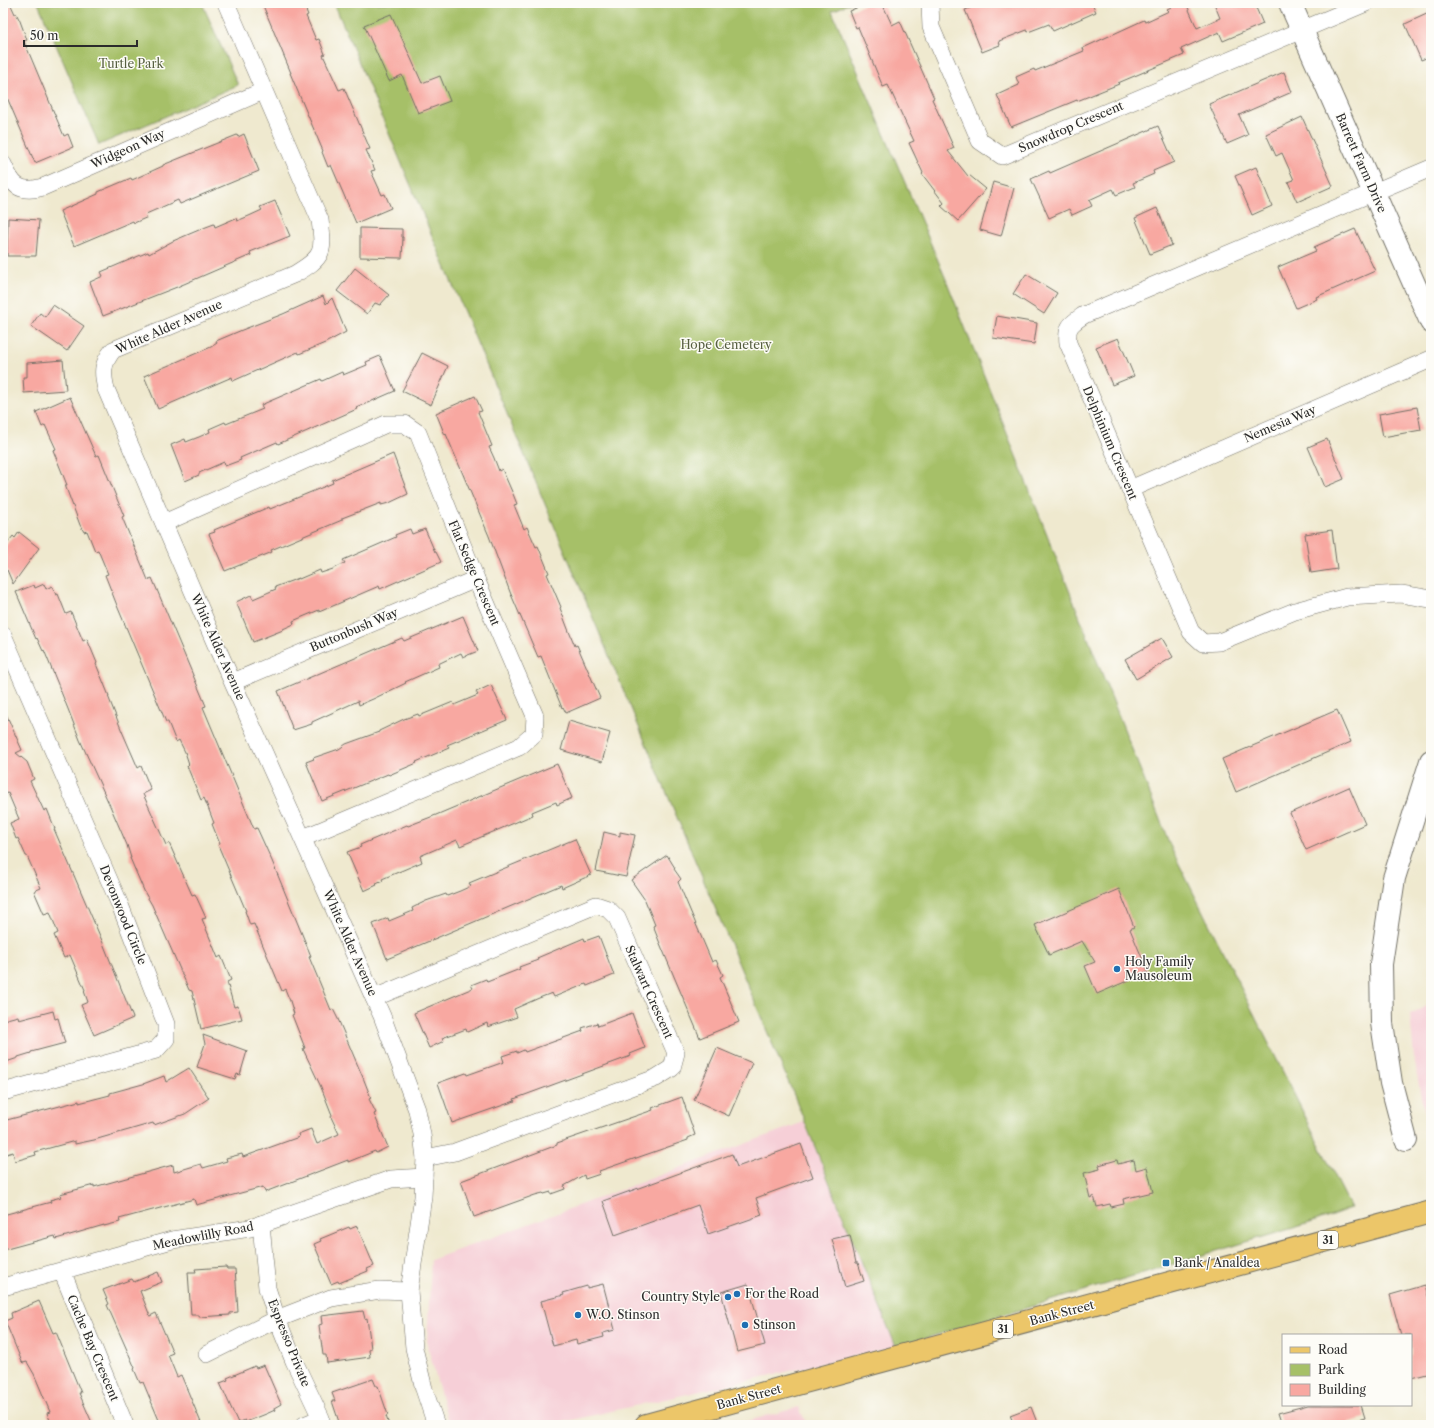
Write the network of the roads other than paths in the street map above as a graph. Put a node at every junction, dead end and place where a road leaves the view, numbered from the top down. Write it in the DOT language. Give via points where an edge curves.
graph roads {
  1 [pos="226,3"];
  2 [pos="932,3"];
  3 [pos="1290,3"];
  4 [pos="1366,3"];
  5 [pos="1302,30"];
  6 [pos="263,91"];
  7 [pos="3,164"];
  8 [pos="1431,168"];
  9 [pos="1374,192"];
  10 [pos="1431,322"];
  11 [pos="1431,359"];
  12 [pos="1130,489"];
  13 [pos="164,522"];
  14 [pos="476,579"];
  15 [pos="1431,599"];
  16 [pos="3,634"];
  17 [pos="232,682"];
  18 [pos="1431,761"];
  19 [pos="302,838"];
  20 [pos="374,998"];
  21 [pos="3,1092"];
  22 [pos="1406,1140"];
  23 [pos="424,1158"];
  24 [pos="424,1177"];
  25 [pos="1431,1212"];
  26 [pos="261,1224"];
  27 [pos="62,1272"];
  28 [pos="3,1287"];
  29 [pos="409,1291"];
  30 [pos="277,1319"];
  31 [pos="207,1354"];
  32 [pos="125,1425"];
  33 [pos="304,1425"];
  34 [pos="436,1425"];
  35 [pos="646,1425"];
  1 -- 6 [label="street, White Alder Avenue"];
  2 -- 5 [label="street, Snowdrop Crescent" via="931,27 980,141 1002,156"];
  3 -- 5 [label="street, Barrett Farm Drive"];
  4 -- 5 [label="street"];
  5 -- 9 [label="street, Barrett Farm Drive"];
  6 -- 7 [label="street, Widgeon Way" via="31,191 23,190 13,183"];
  6 -- 13 [label="street, White Alder Avenue" via="320,220 320,254 311,264 295,274 113,350 105,362 103,376 106,389"];
  8 -- 9 [label="street, Delphinium Crescent"];
  9 -- 10 [label="street, Barrett Farm Drive"];
  9 -- 12 [label="street, Delphinium Crescent" via="1084,315 1070,325 1066,333 1068,343"];
  11 -- 12 [label="street, Nemesia Way"];
  12 -- 15 [label="street, Delphinium Crescent" via="1191,632 1203,643 1218,642 1295,611 1347,597 1400,594"];
  13 -- 14 [label="street, Flat Sedge Crescent" via="386,424 405,424 418,433"];
  13 -- 17 [label="street, White Alder Avenue"];
  14 -- 17 [label="street, Buttonbush Way"];
  14 -- 19 [label="street, Flat Sedge Crescent" via="535,716 534,734 519,747"];
  16 -- 21 [label="street, Devonwood Circle" via="120,905 166,1024 166,1039 156,1050"];
  17 -- 19 [label="street, White Alder Avenue"];
  18 -- 22 [label="street" via="1394,878 1381,964 1382,1023 1390,1083"];
  19 -- 20 [label="street, White Alder Avenue"];
  20 -- 23 [label="street, White Alder Avenue" via="417,1110"];
  20 -- 23 [label="street, Stalwart Crescent" via="596,905 608,909 617,918 676,1054 672,1068 656,1078 455,1152"];
  23 -- 24 [label="street, White Alder Avenue"];
  24 -- 26 [label="street, Meadowlilly Road" via="391,1179"];
  24 -- 29 [label="street, White Alder Avenue"];
  25 -- 35 [label="main road, Bank Street / 31"];
  26 -- 27 [label="street, Meadowlilly Road" via="172,1240"];
  26 -- 30 [label="street, Espresso Private" via="267,1288"];
  27 -- 28 [label="street, Meadowlilly Road"];
  27 -- 32 [label="street, Cache Bay Crescent"];
  29 -- 30 [label="street" via="380,1290 331,1298"];
  29 -- 34 [label="street, White Alder Avenue" via="414,1348"];
  30 -- 31 [label="street"];
  30 -- 33 [label="street, Espresso Private" via="321,1418"];
}
